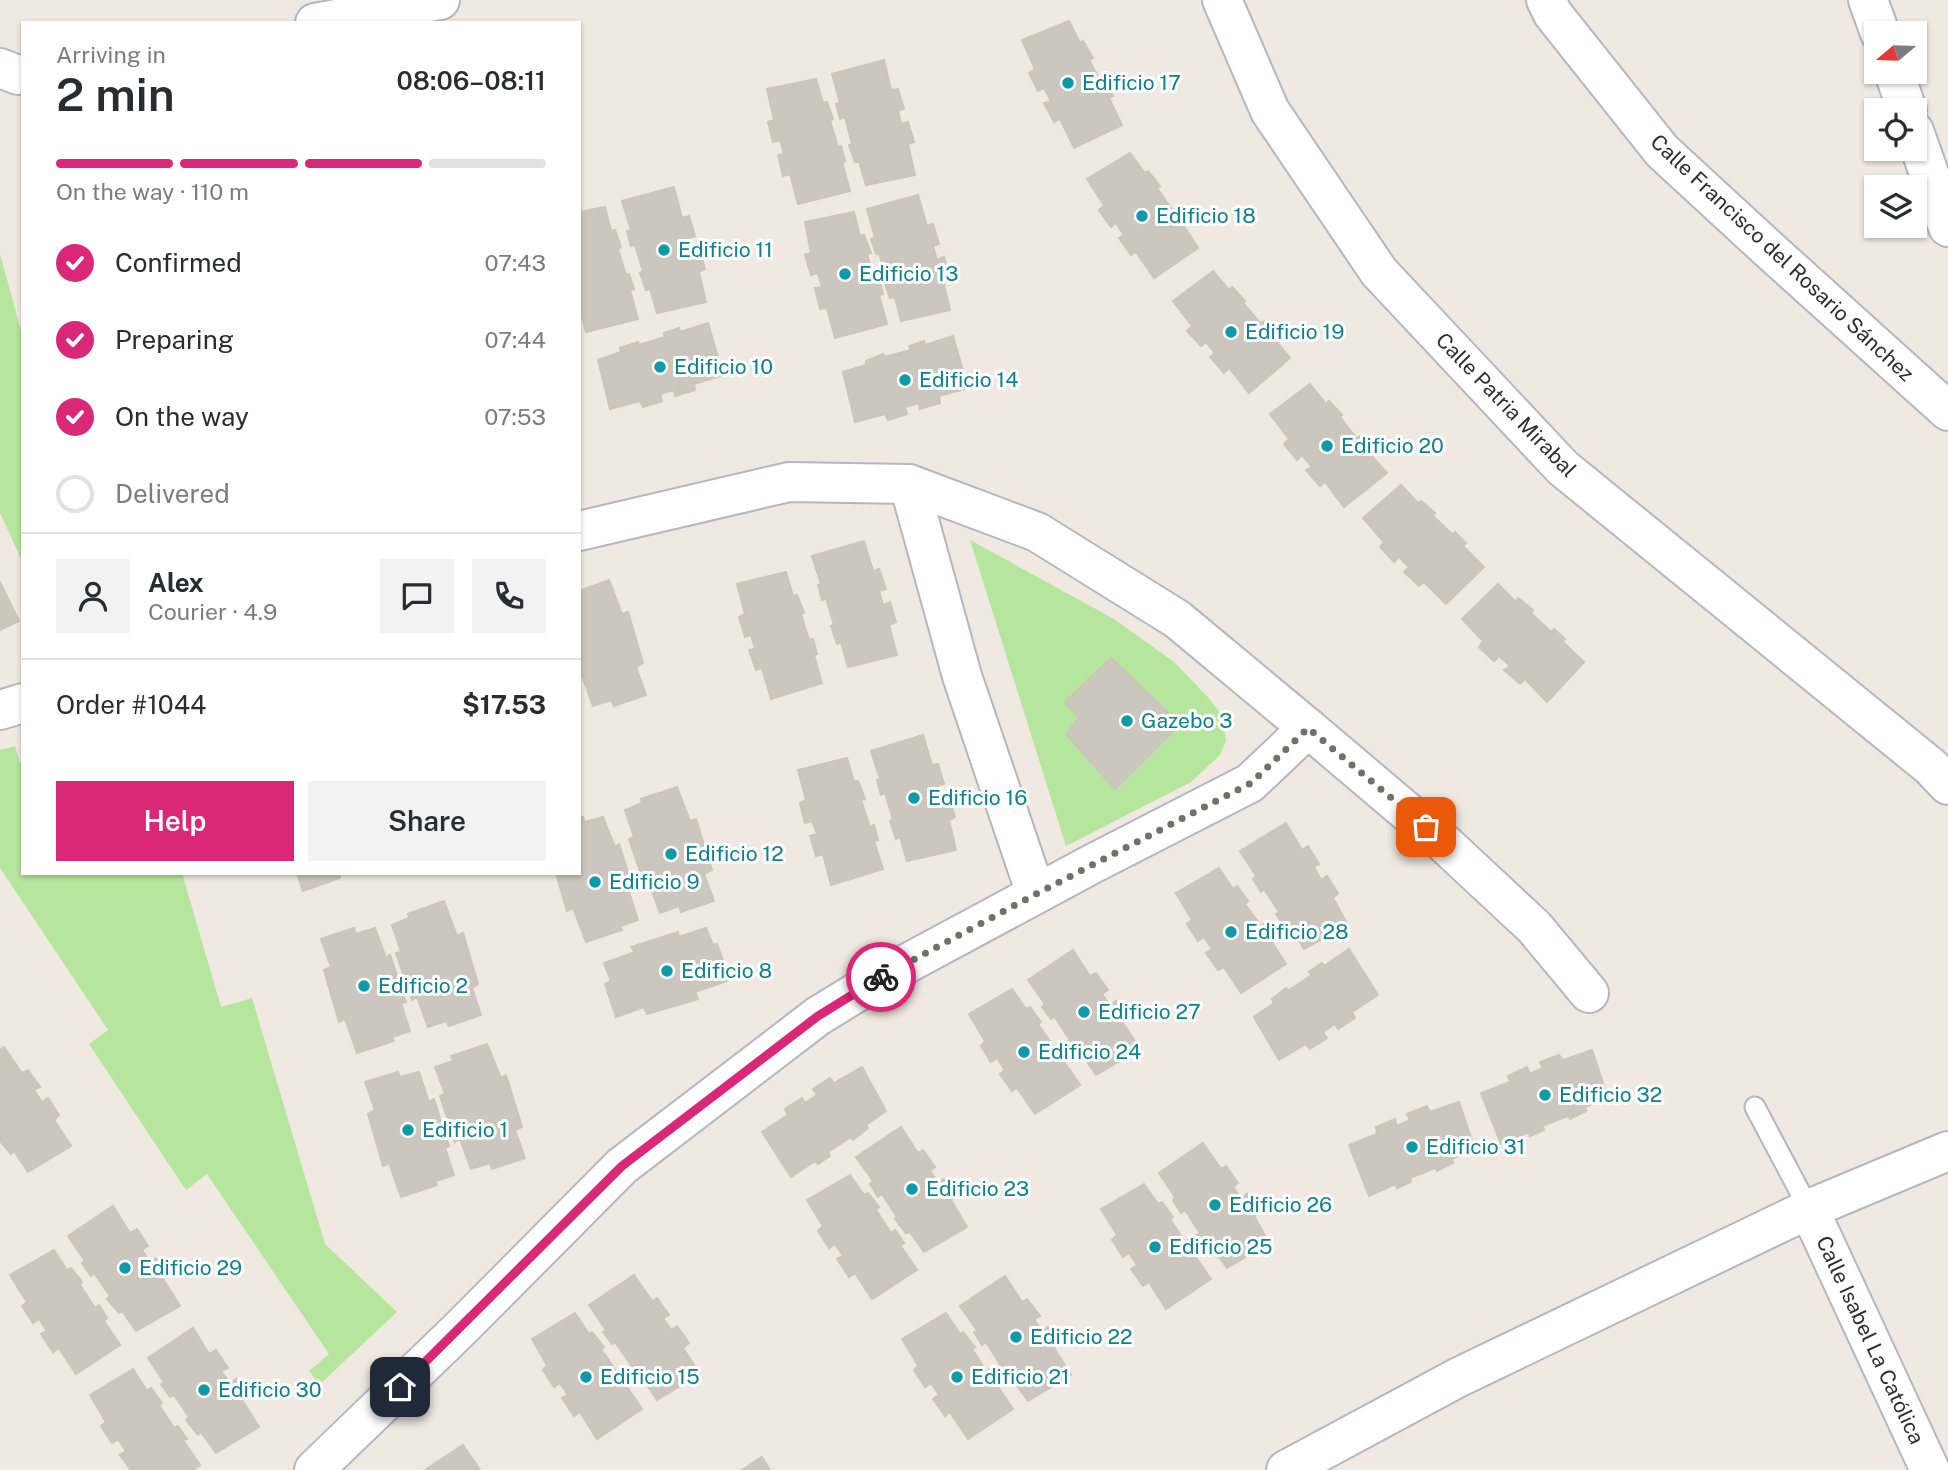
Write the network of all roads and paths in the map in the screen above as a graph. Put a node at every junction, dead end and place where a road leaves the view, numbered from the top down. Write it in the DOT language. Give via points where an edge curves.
graph roads {
  1 [pos="307,0"];
  2 [pos="440,0"];
  3 [pos="1223,0"];
  4 [pos="1546,0"];
  5 [pos="1868,0"];
  6 [pos="314,21"];
  7 [pos="326,21"];
  8 [pos="1876,21"];
  9 [pos="0,68"];
  10 [pos="21,74"];
  11 [pos="1925,161"];
  12 [pos="1948,227"];
  13 [pos="1948,411"];
  14 [pos="909,484"];
  15 [pos="581,531"];
  16 [pos="21,704"];
  17 [pos="0,710"];
  18 [pos="1308,728"];
  19 [pos="1942,767"];
  20 [pos="1036,894"];
  21 [pos="1589,993"];
  22 [pos="1755,1107"];
  23 [pos="1948,1150"];
  24 [pos="1810,1209"];
  25 [pos="1931,1465"];
  26 [pos="314,1470"];
  27 [pos="1286,1470"];
  1 -- 6 [label="street"];
  2 -- 7 [label="street"];
  3 -- 19 [label="street, Calle Patria Mirabal" via="1270,111 1379,272 1563,468"];
  4 -- 13 [label="street, Calle Francisco del Rosario Sánchez" via="1662,151"];
  5 -- 8 [label="street"];
  9 -- 10 [label="street"];
  11 -- 12 [label="street"];
  14 -- 15 [label="street" via="789,482"];
  14 -- 18 [label="street" via="1037,532 1177,619"];
  14 -- 20 [label="street" via="962,676"];
  16 -- 17 [label="street"];
  18 -- 20 [label="street" via="1251,783"];
  18 -- 21 [label="street" via="1446,844 1534,927"];
  20 -- 26 [label="street" via="818,1016 622,1166"];
  22 -- 24 [label="lane"];
  23 -- 24 [label="street"];
  24 -- 25 [label="street, Calle Isabel La Católica"];
  24 -- 27 [label="street" via="1459,1377"];
}
